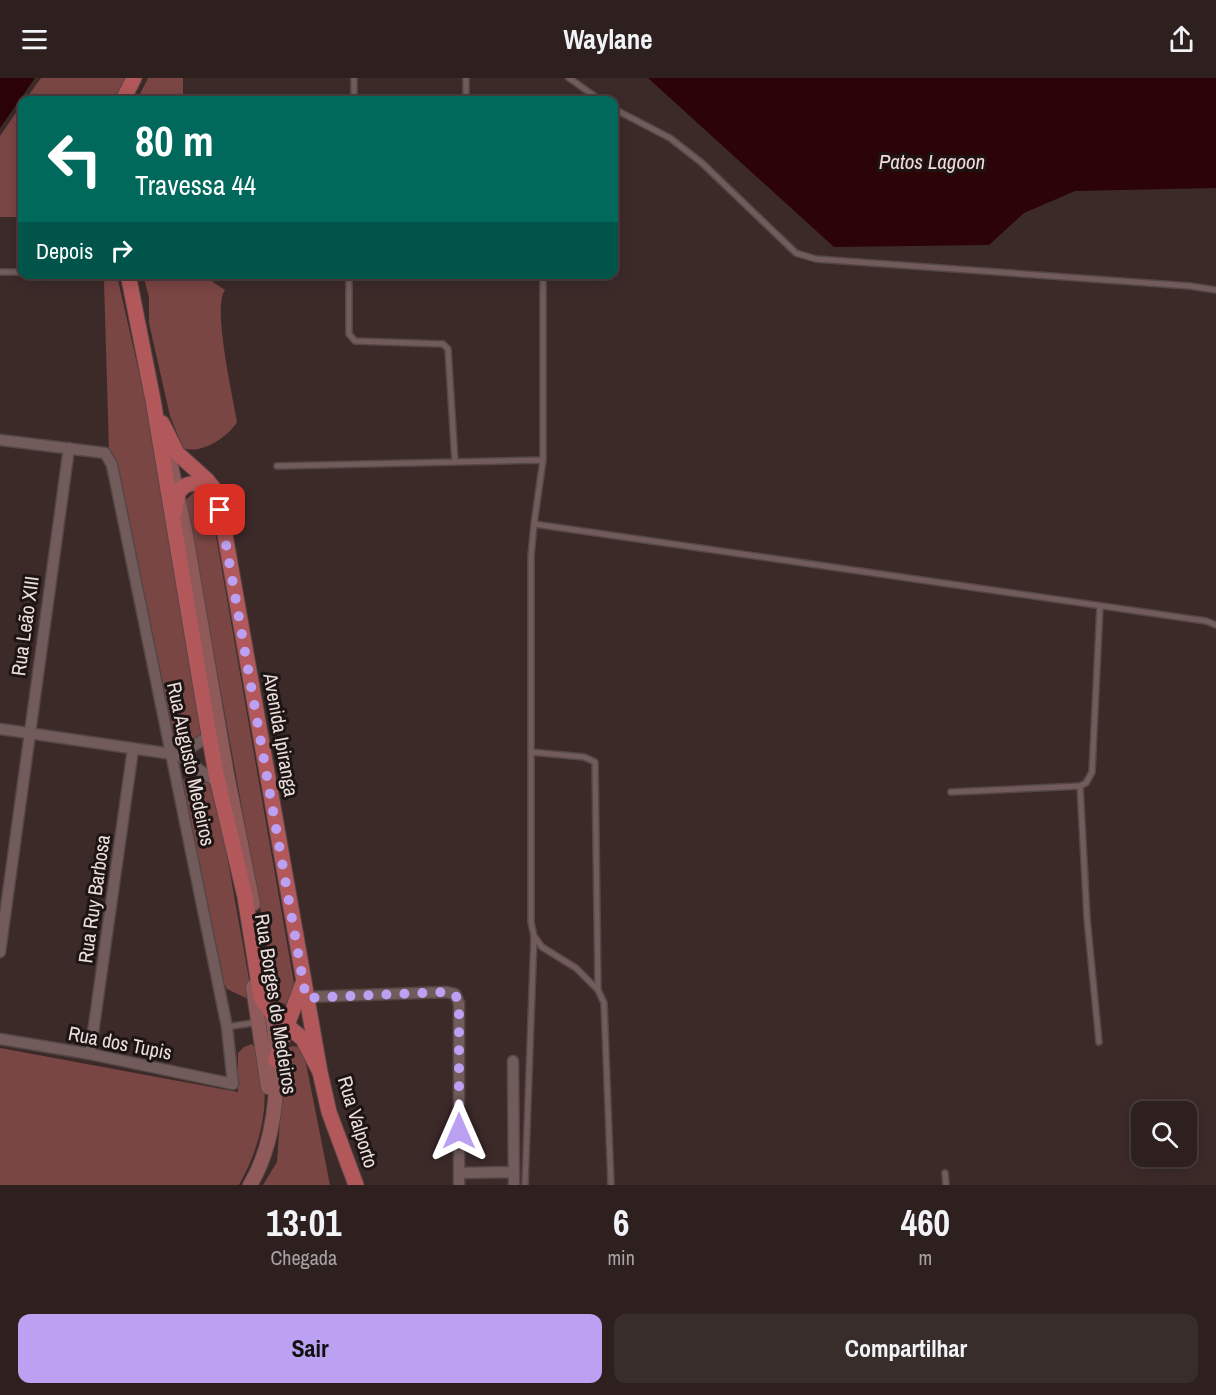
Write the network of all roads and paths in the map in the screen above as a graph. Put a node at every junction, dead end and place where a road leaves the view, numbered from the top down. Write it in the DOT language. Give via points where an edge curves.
graph roads {
  1 [pos="134,78"];
  2 [pos="354,78"];
  3 [pos="466,78"];
  4 [pos="569,78"];
  5 [pos="125,96"];
  6 [pos="354,96"];
  7 [pos="466,96"];
  8 [pos="594,96"];
  9 [pos="618,112"];
  10 [pos="0,272"];
  11 [pos="18,272"];
  12 [pos="129,279"];
  13 [pos="349,279"];
  14 [pos="543,279"];
  15 [pos="1216,290"];
  16 [pos="153,400"];
  17 [pos="162,424"];
  18 [pos="0,440"];
  19 [pos="69,448"];
  20 [pos="543,460"];
  21 [pos="455,462"];
  22 [pos="277,466"];
  23 [pos="212,486"];
  24 [pos="178,491"];
  25 [pos="534,524"];
  26 [pos="1100,606"];
  27 [pos="1216,625"];
  28 [pos="0,729"];
  29 [pos="209,731"];
  30 [pos="28,733"];
  31 [pos="133,749"];
  32 [pos="531,752"];
  33 [pos="175,754"];
  34 [pos="220,784"];
  35 [pos="1080,786"];
  36 [pos="951,792"];
  37 [pos="232,837"];
  38 [pos="534,936"];
  39 [pos="0,952"];
  40 [pos="305,990"];
  41 [pos="598,990"];
  42 [pos="272,1013"];
  43 [pos="252,1023"];
  44 [pos="286,1026"];
  45 [pos="227,1027"];
  46 [pos="0,1039"];
  47 [pos="1099,1042"];
  48 [pos="90,1054"];
  49 [pos="276,1059"];
  50 [pos="513,1061"];
  51 [pos="321,1072"];
  52 [pos="233,1084"];
  53 [pos="272,1113"];
  54 [pos="514,1172"];
  55 [pos="459,1173"];
  56 [pos="945,1173"];
  57 [pos="250,1185"];
  58 [pos="356,1185"];
  59 [pos="459,1185"];
  60 [pos="514,1185"];
  61 [pos="525,1185"];
  62 [pos="611,1185"];
  63 [pos="946,1185"];
  1 -- 5 [label="main road"];
  2 -- 6 [label="lane"];
  3 -- 7 [label="lane"];
  4 -- 8 [label="lane"];
  9 -- 15 [label="lane" via="670,138 702,163 796,253 816,259"];
  10 -- 11 [label="lane"];
  12 -- 16 [label="main road, Rua Borges de Medeiros"];
  13 -- 21 [label="lane" via="349,334 355,341 443,344 448,349"];
  14 -- 20 [label="lane"];
  16 -- 17 [label="main road, Rua Borges de Medeiros"];
  16 -- 29 [label="main road, Rua Borges de Medeiros"];
  17 -- 23 [label="main road, Avenida Ipiranga" via="177,453"];
  17 -- 24 [label="main road, Rua Borges de Medeiros"];
  18 -- 19 [label="street"];
  19 -- 30 [label="street, Rua Leão XIII"];
  19 -- 33 [label="street, Rua Augusto Medeiros" via="105,453 112,465"];
  20 -- 21 [label="lane"];
  20 -- 25 [label="lane"];
  21 -- 22 [label="lane"];
  23 -- 24 [label="main road" via="192,483"];
  23 -- 40 [label="main road, Avenida Ipiranga" via="218,495"];
  24 -- 29 [label="main road" via="175,512 200,645"];
  24 -- 42 [label="main road, Rua Borges de Medeiros"];
  25 -- 26 [label="lane"];
  25 -- 32 [label="lane"];
  26 -- 27 [label="lane"];
  26 -- 35 [label="lane" via="1092,771"];
  28 -- 30 [label="street"];
  29 -- 33 [label="street"];
  29 -- 34 [label="main road, Rua Borges de Medeiros"];
  30 -- 31 [label="street"];
  30 -- 39 [label="street, Rua Leão XIII"];
  31 -- 33 [label="street"];
  31 -- 48 [label="street, Rua Ruy Barbosa"];
  32 -- 38 [label="lane"];
  32 -- 41 [label="lane" via="584,757 595,762"];
  33 -- 34 [label="street"];
  33 -- 45 [label="street, Rua Augusto Medeiros"];
  34 -- 37 [label="main road, Rua Borges de Medeiros"];
  35 -- 36 [label="lane"];
  35 -- 47 [label="lane"];
  37 -- 42 [label="main road" via="261,997"];
  37 -- 53 [label="main road, Rua Borges de Medeiros"];
  38 -- 41 [label="lane" via="542,947 576,968"];
  38 -- 61 [label="lane"];
  40 -- 44 [label="main road"];
  40 -- 51 [label="main road, Avenida Ipiranga"];
  40 -- 55 [label="street" via="455,994 459,1003"];
  41 -- 62 [label="lane" via="604,1003"];
  42 -- 44 [label="main road"];
  42 -- 49 [label="main road, Rua Borges de Medeiros"];
  43 -- 45 [label="lane"];
  44 -- 49 [label="main road"];
  44 -- 51 [label="main road" via="303,1039"];
  45 -- 52 [label="street, Rua Augusto Medeiros"];
  46 -- 48 [label="street, Rua dos Tupis"];
  48 -- 52 [label="street, Rua dos Tupis"];
  49 -- 53 [label="main road, Rua Borges de Medeiros" via="276,1100"];
  50 -- 54 [label="street"];
  51 -- 58 [label="main road, Rua Valporto" via="329,1112"];
  53 -- 57 [label="main road" via="266,1146"];
  54 -- 55 [label="street"];
  54 -- 60 [label="street"];
  55 -- 59 [label="street"];
  56 -- 63 [label="lane"];
}
